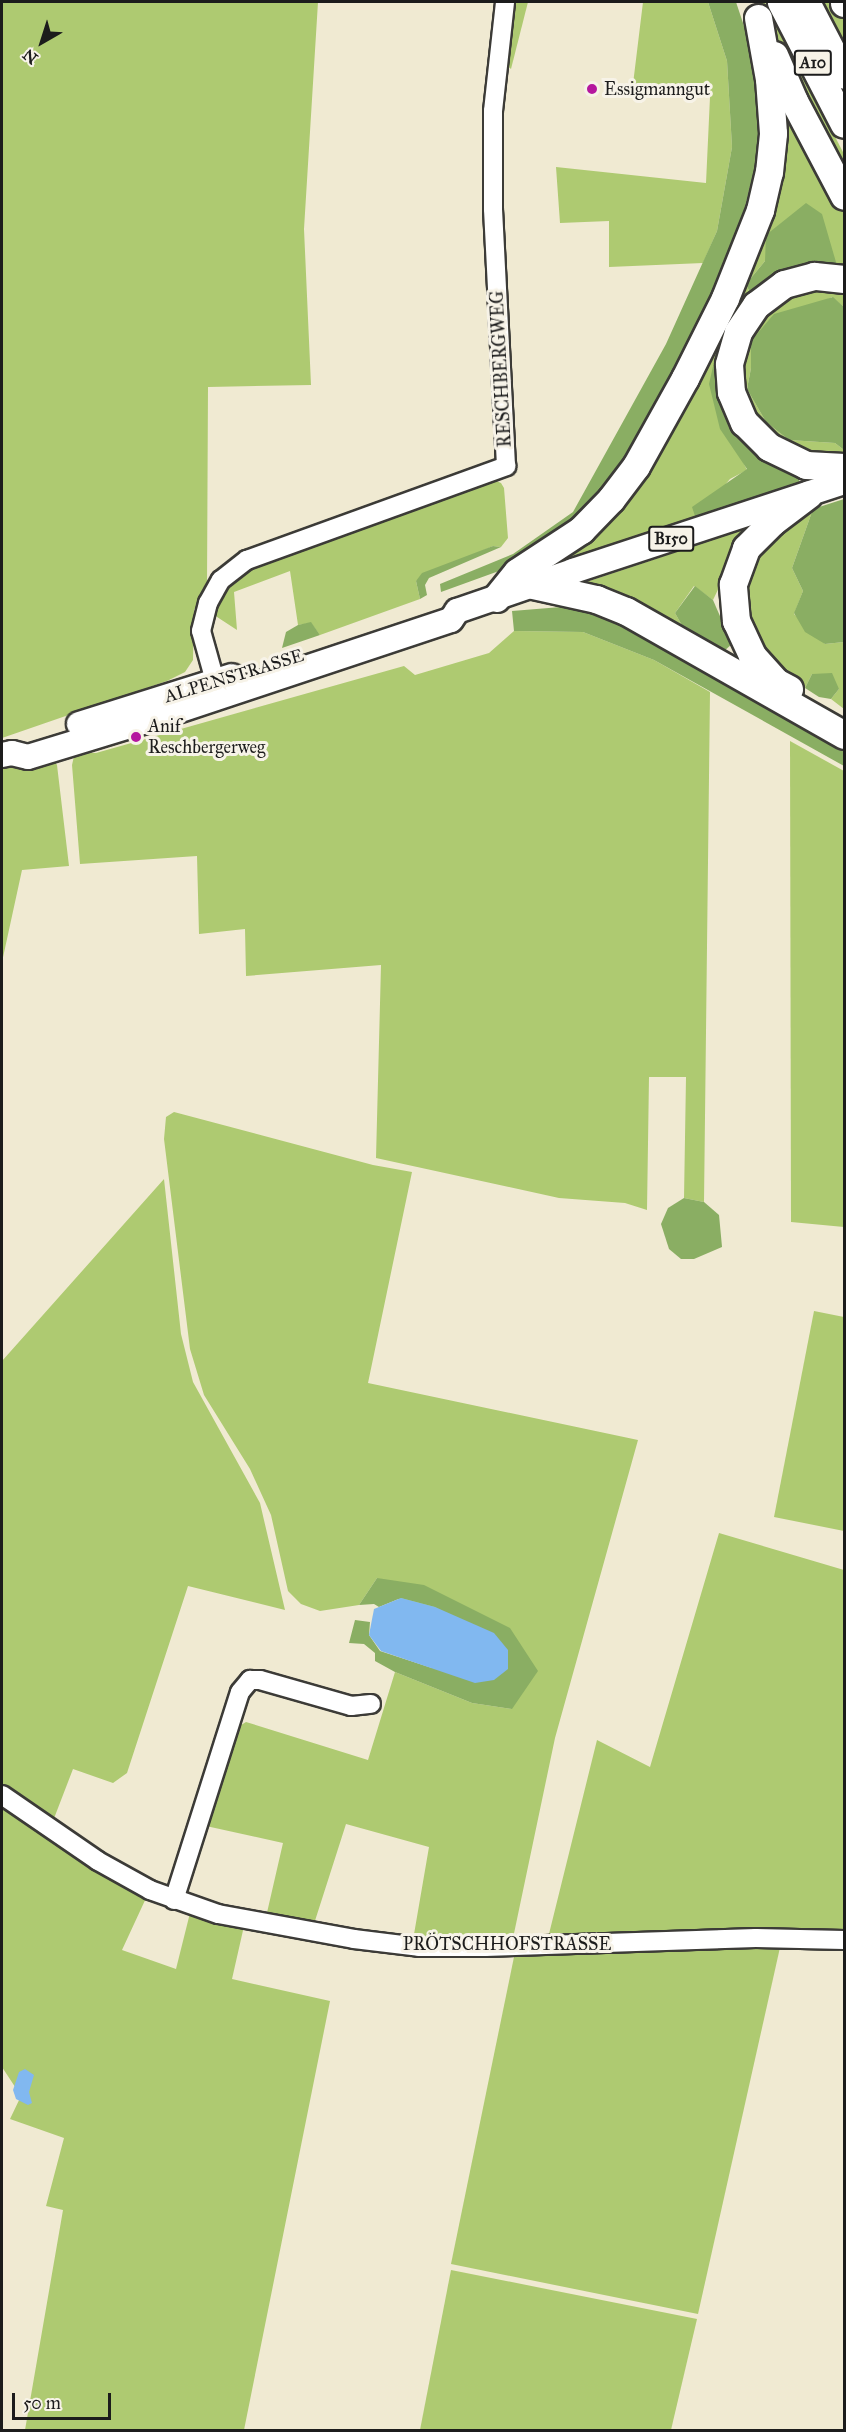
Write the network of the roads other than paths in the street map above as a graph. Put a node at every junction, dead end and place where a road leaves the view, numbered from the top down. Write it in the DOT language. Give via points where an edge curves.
graph roads {
  1 [pos="505,2"];
  2 [pos="781,2"];
  3 [pos="806,2"];
  4 [pos="755,10"];
  5 [pos="844,75"];
  6 [pos="844,124"];
  7 [pos="844,196"];
  8 [pos="844,279"];
  9 [pos="844,467"];
  10 [pos="844,482"];
  11 [pos="808,494"];
  12 [pos="533,585"];
  13 [pos="496,598"];
  14 [pos="457,611"];
  15 [pos="215,681"];
  16 [pos="844,721"];
  17 [pos="844,735"];
  18 [pos="7,754"];
  19 [pos="370,1704"];
  20 [pos="2,1795"];
  21 [pos="174,1900"];
  22 [pos="844,1940"];
  1 -- 15 [label="street, RESCHBERGWEG" via="493,111 493,209 506,466 247,560 221,579 208,603 201,631"];
  2 -- 6 [label="highway, A10"];
  3 -- 5 [label="highway, A10"];
  4 -- 7 [label="highway" via="794,101"];
  4 -- 13 [label="highway" via="769,79 769,172 760,210 724,298 685,378 629,474 581,530 517,572"];
  8 -- 9 [label="highway" via="814,276 784,284 756,304 738,332 729,364 731,392 744,422 769,447 806,465"];
  10 -- 11 [label="main road, ALPENSTRASSE / B150"];
  11 -- 12 [label="main road, ALPENSTRASSE / B150"];
  11 -- 16 [label="highway" via="746,548 732,601 736,621 752,656 776,682"];
  12 -- 13 [label="main road, ALPENSTRASSE / B150"];
  12 -- 17 [label="highway" via="596,599 626,611"];
  13 -- 14 [label="main road, ALPENSTRASSE / B150"];
  14 -- 15 [label="main road, ALPENSTRASSE / B150" via="445,606"];
  14 -- 18 [label="main road, ALPENSTRASSE / B150" via="451,620 165,715 28,757"];
  15 -- 18 [label="main road, ALPENSTRASSE / B150" via="20,742"];
  19 -- 21 [label="street" via="351,1706 250,1680 240,1692"];
  20 -- 21 [label="street, PRÖTSCHHOFSTRASSE" via="98,1861"];
  21 -- 22 [label="street, PRÖTSCHHOFSTRASSE" via="263,1923 419,1947 573,1946 756,1938"];
}
